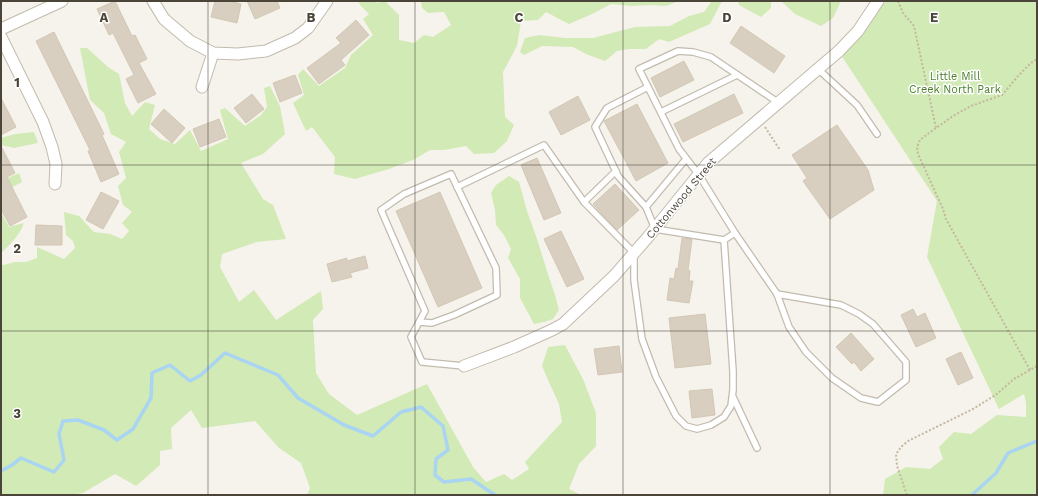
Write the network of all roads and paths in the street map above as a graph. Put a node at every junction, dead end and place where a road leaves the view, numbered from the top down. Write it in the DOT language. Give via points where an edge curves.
graph roads {
  1 [pos="62,1"];
  2 [pos="153,1"];
  3 [pos="327,1"];
  4 [pos="878,1"];
  5 [pos="898,1"];
  6 [pos="1,29"];
  7 [pos="1,37"];
  8 [pos="213,53"];
  9 [pos="1037,59"];
  10 [pos="818,69"];
  11 [pos="737,75"];
  12 [pos="202,87"];
  13 [pos="648,87"];
  14 [pos="779,103"];
  15 [pos="661,112"];
  16 [pos="759,120"];
  17 [pos="936,128"];
  18 [pos="877,134"];
  19 [pos="780,150"];
  20 [pos="686,159"];
  21 [pos="616,171"];
  22 [pos="699,174"];
  23 [pos="55,184"];
  24 [pos="457,187"];
  25 [pos="584,202"];
  26 [pos="646,207"];
  27 [pos="655,229"];
  28 [pos="735,232"];
  29 [pos="724,240"];
  30 [pos="634,253"];
  31 [pos="777,294"];
  32 [pos="419,322"];
  33 [pos="464,366"];
  34 [pos="1037,366"];
  35 [pos="1030,370"];
  36 [pos="732,397"];
  37 [pos="757,448"];
  38 [pos="907,495"];
  1 -- 6 [label="street"];
  2 -- 8 [label="street" via="164,19 190,42"];
  3 -- 8 [label="street" via="308,28 295,38 266,51"];
  4 -- 10 [label="street, Cottonwood Street" via="858,31"];
  5 -- 17 [label="path" via="903,13 914,26"];
  7 -- 23 [label="street" via="43,122 56,164"];
  8 -- 12 [label="street"];
  9 -- 17 [label="path" via="1019,75 1002,96 970,106"];
  10 -- 14 [label="street, Cottonwood Street"];
  10 -- 18 [label="lane" via="858,105"];
  11 -- 13 [label="lane" via="711,57 678,50 639,69"];
  11 -- 14 [label="lane"];
  11 -- 15 [label="lane"];
  13 -- 15 [label="lane"];
  13 -- 21 [label="lane" via="606,108 595,127"];
  14 -- 16 [label="street, Cottonwood Street"];
  15 -- 20 [label="lane"];
  16 -- 19 [label="path"];
  16 -- 22 [label="street, Cottonwood Street" via="708,163"];
  17 -- 35 [label="path" via="920,140 918,154 946,219"];
  20 -- 22 [label="lane"];
  20 -- 26 [label="lane"];
  21 -- 25 [label="lane"];
  21 -- 26 [label="lane"];
  22 -- 27 [label="street, Cottonwood Street"];
  22 -- 28 [label="lane"];
  24 -- 25 [label="lane" via="544,145"];
  24 -- 32 [label="lane" via="496,268 497,295 432,323"];
  24 -- 32 [label="lane" via="451,174 404,194 381,210 425,310"];
  25 -- 30 [label="lane"];
  26 -- 27 [label="lane"];
  27 -- 29 [label="lane"];
  27 -- 30 [label="street, Cottonwood Street"];
  28 -- 29 [label="lane"];
  28 -- 31 [label="lane"];
  29 -- 36 [label="lane" via="733,371"];
  30 -- 33 [label="street, Cottonwood Street" via="614,276 563,324 514,347"];
  30 -- 36 [label="lane" via="634,280 642,339 656,377 676,416 686,426 697,429 711,425 724,417 731,406"];
  31 -- 31 [label="lane" via="789,327 806,352 832,378 861,398 878,402 906,380 906,362 873,324 859,314 841,305"];
  32 -- 33 [label="lane" via="411,337 422,362"];
  34 -- 35 [label="path"];
  35 -- 38 [label="path" via="973,410 902,446 896,454"];
  36 -- 37 [label="lane"];
}
